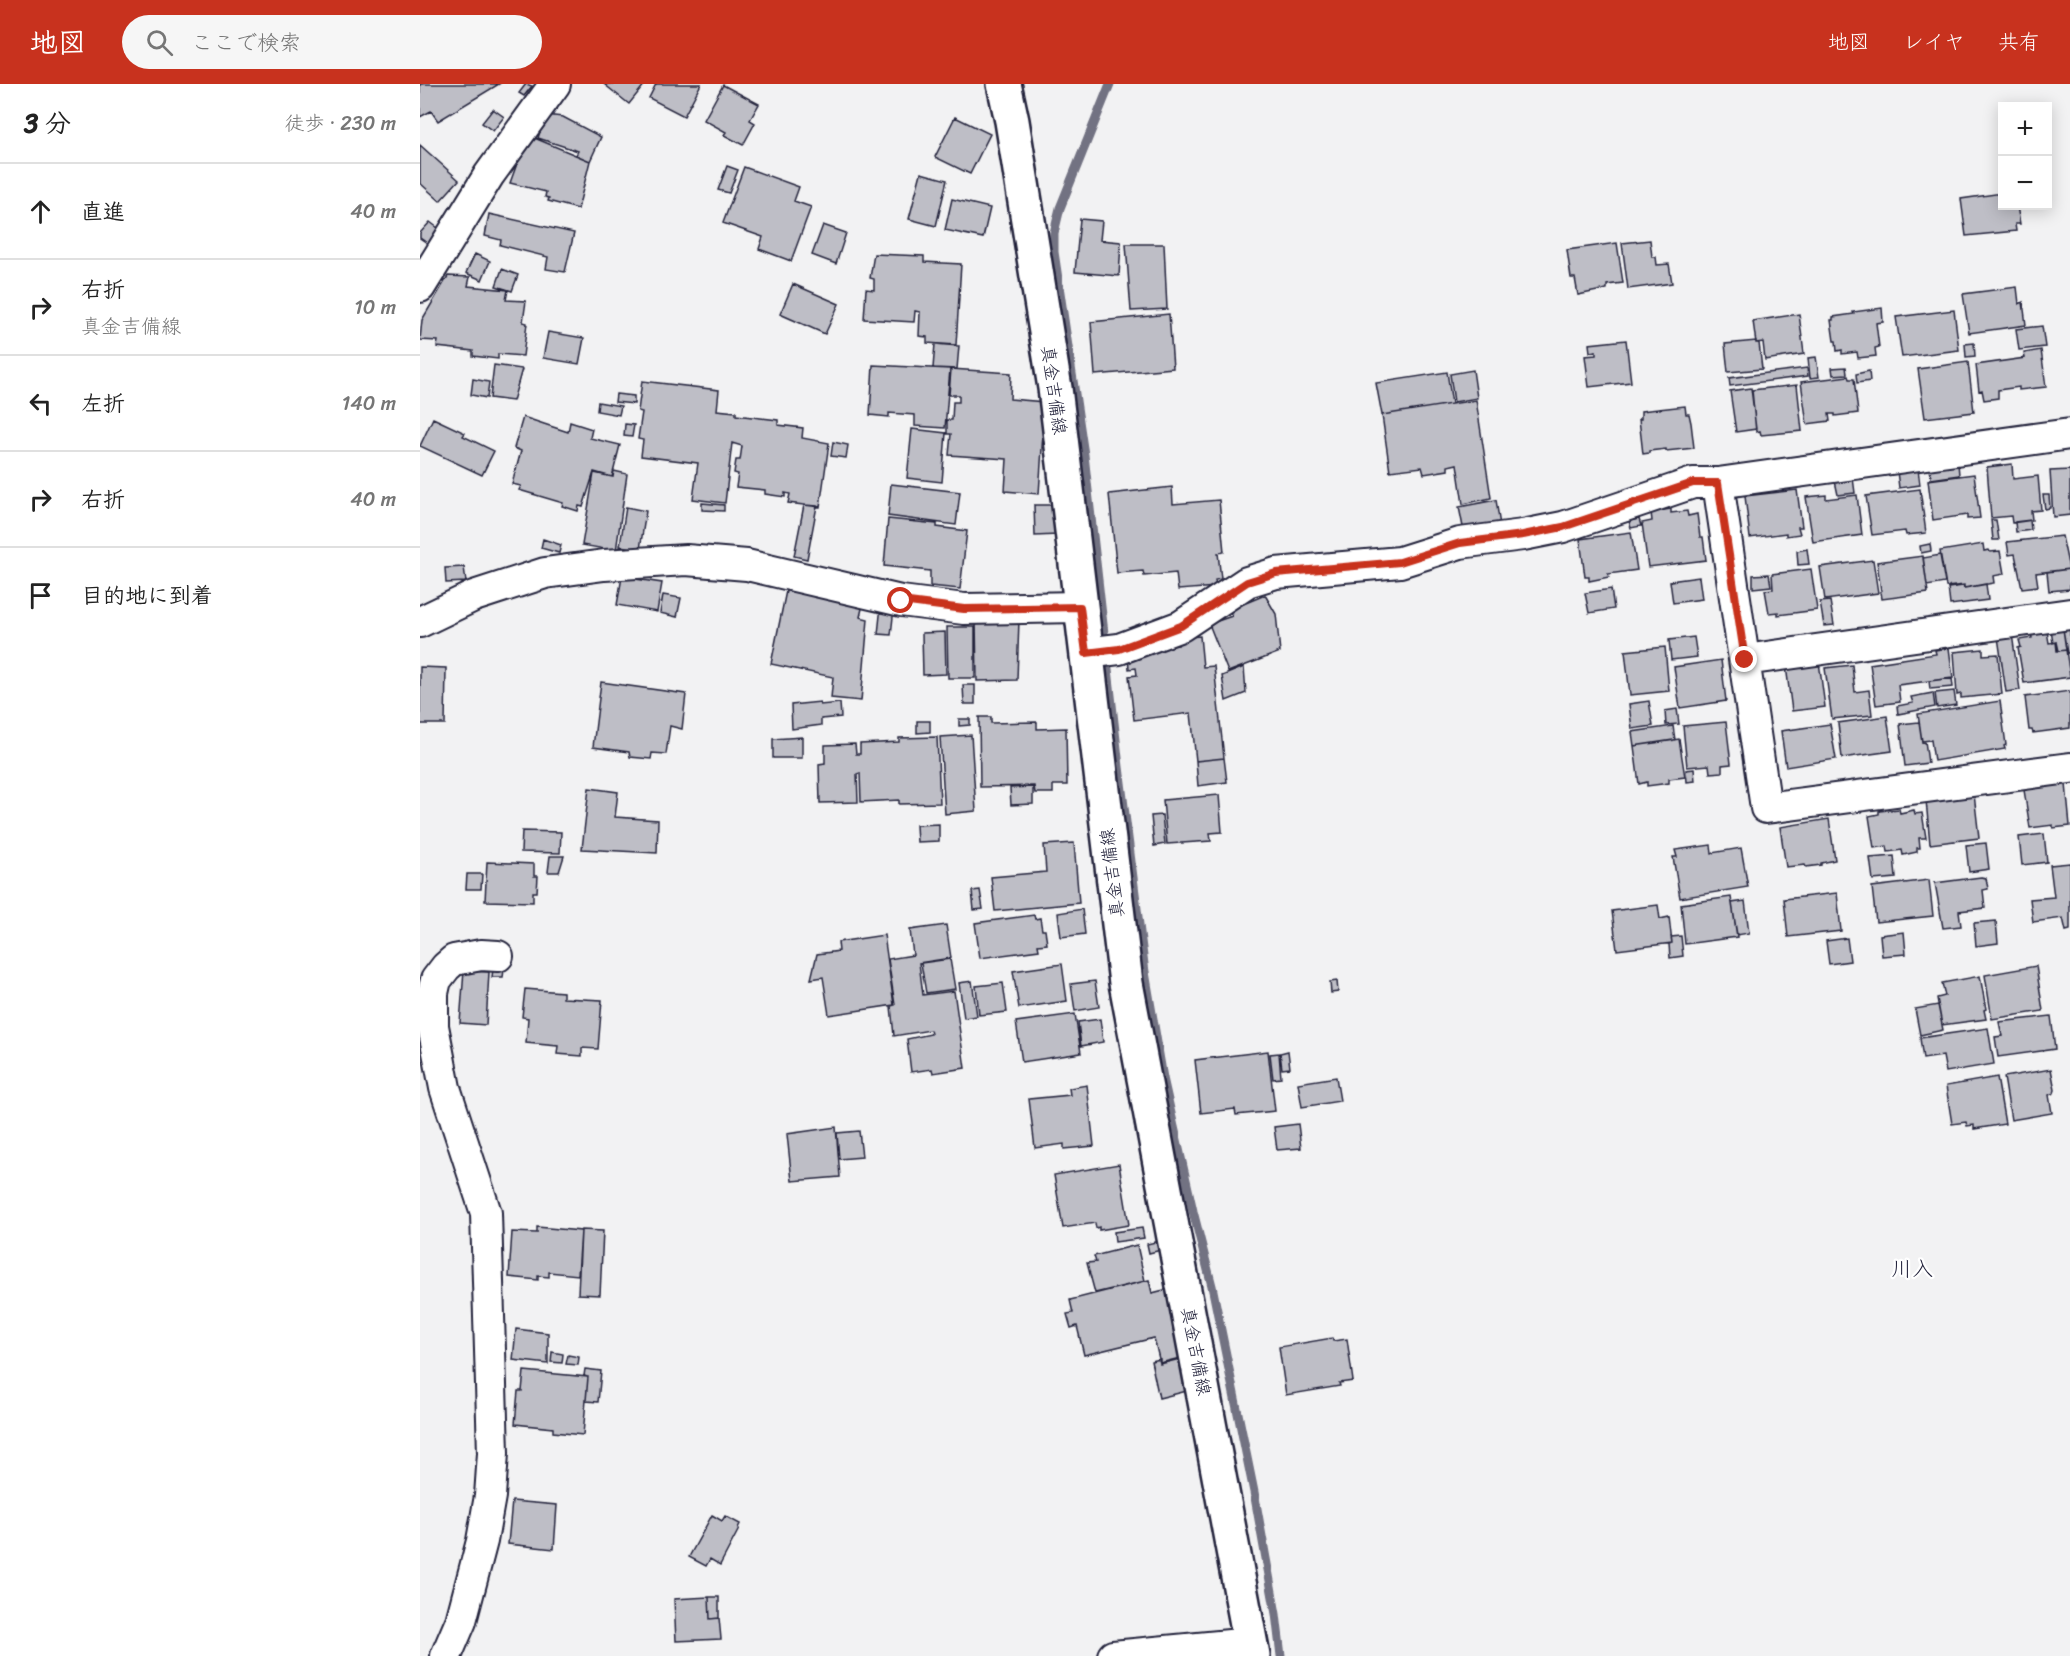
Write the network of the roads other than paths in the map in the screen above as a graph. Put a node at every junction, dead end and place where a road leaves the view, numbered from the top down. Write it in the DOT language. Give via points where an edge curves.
graph roads {
  1 [pos="555,84"];
  2 [pos="1004,84"];
  3 [pos="420,287"];
  4 [pos="2070,434"];
  5 [pos="1718,483"];
  6 [pos="1080,607"];
  7 [pos="2070,614"];
  8 [pos="420,622"];
  9 [pos="1101,652"];
  10 [pos="1745,660"];
  11 [pos="2070,768"];
  12 [pos="498,956"];
  13 [pos="1252,1649"];
  14 [pos="446,1656"];
  15 [pos="1113,1656"];
  1 -- 3 [label="street" via="489,175"];
  2 -- 6 [label="main road, 真金吉備線" via="1055,388"];
  4 -- 5 [label="street"];
  5 -- 9 [label="street" via="1693,483 1563,527 1460,543 1400,562 1276,573 1247,582 1181,626"];
  5 -- 10 [label="street"];
  6 -- 8 [label="street" via="964,609 901,601 747,565 686,560 545,573 474,596"];
  6 -- 9 [label="main road, 真金吉備線"];
  7 -- 10 [label="street"];
  9 -- 13 [label="main road, 真金吉備線" via="1126,983"];
  10 -- 11 [label="street" via="1766,808"];
  12 -- 14 [label="street" via="454,960 436,980 433,993 433,1026 445,1088 486,1213 493,1453 482,1541 461,1621"];
  13 -- 15 [label="street"];
}
